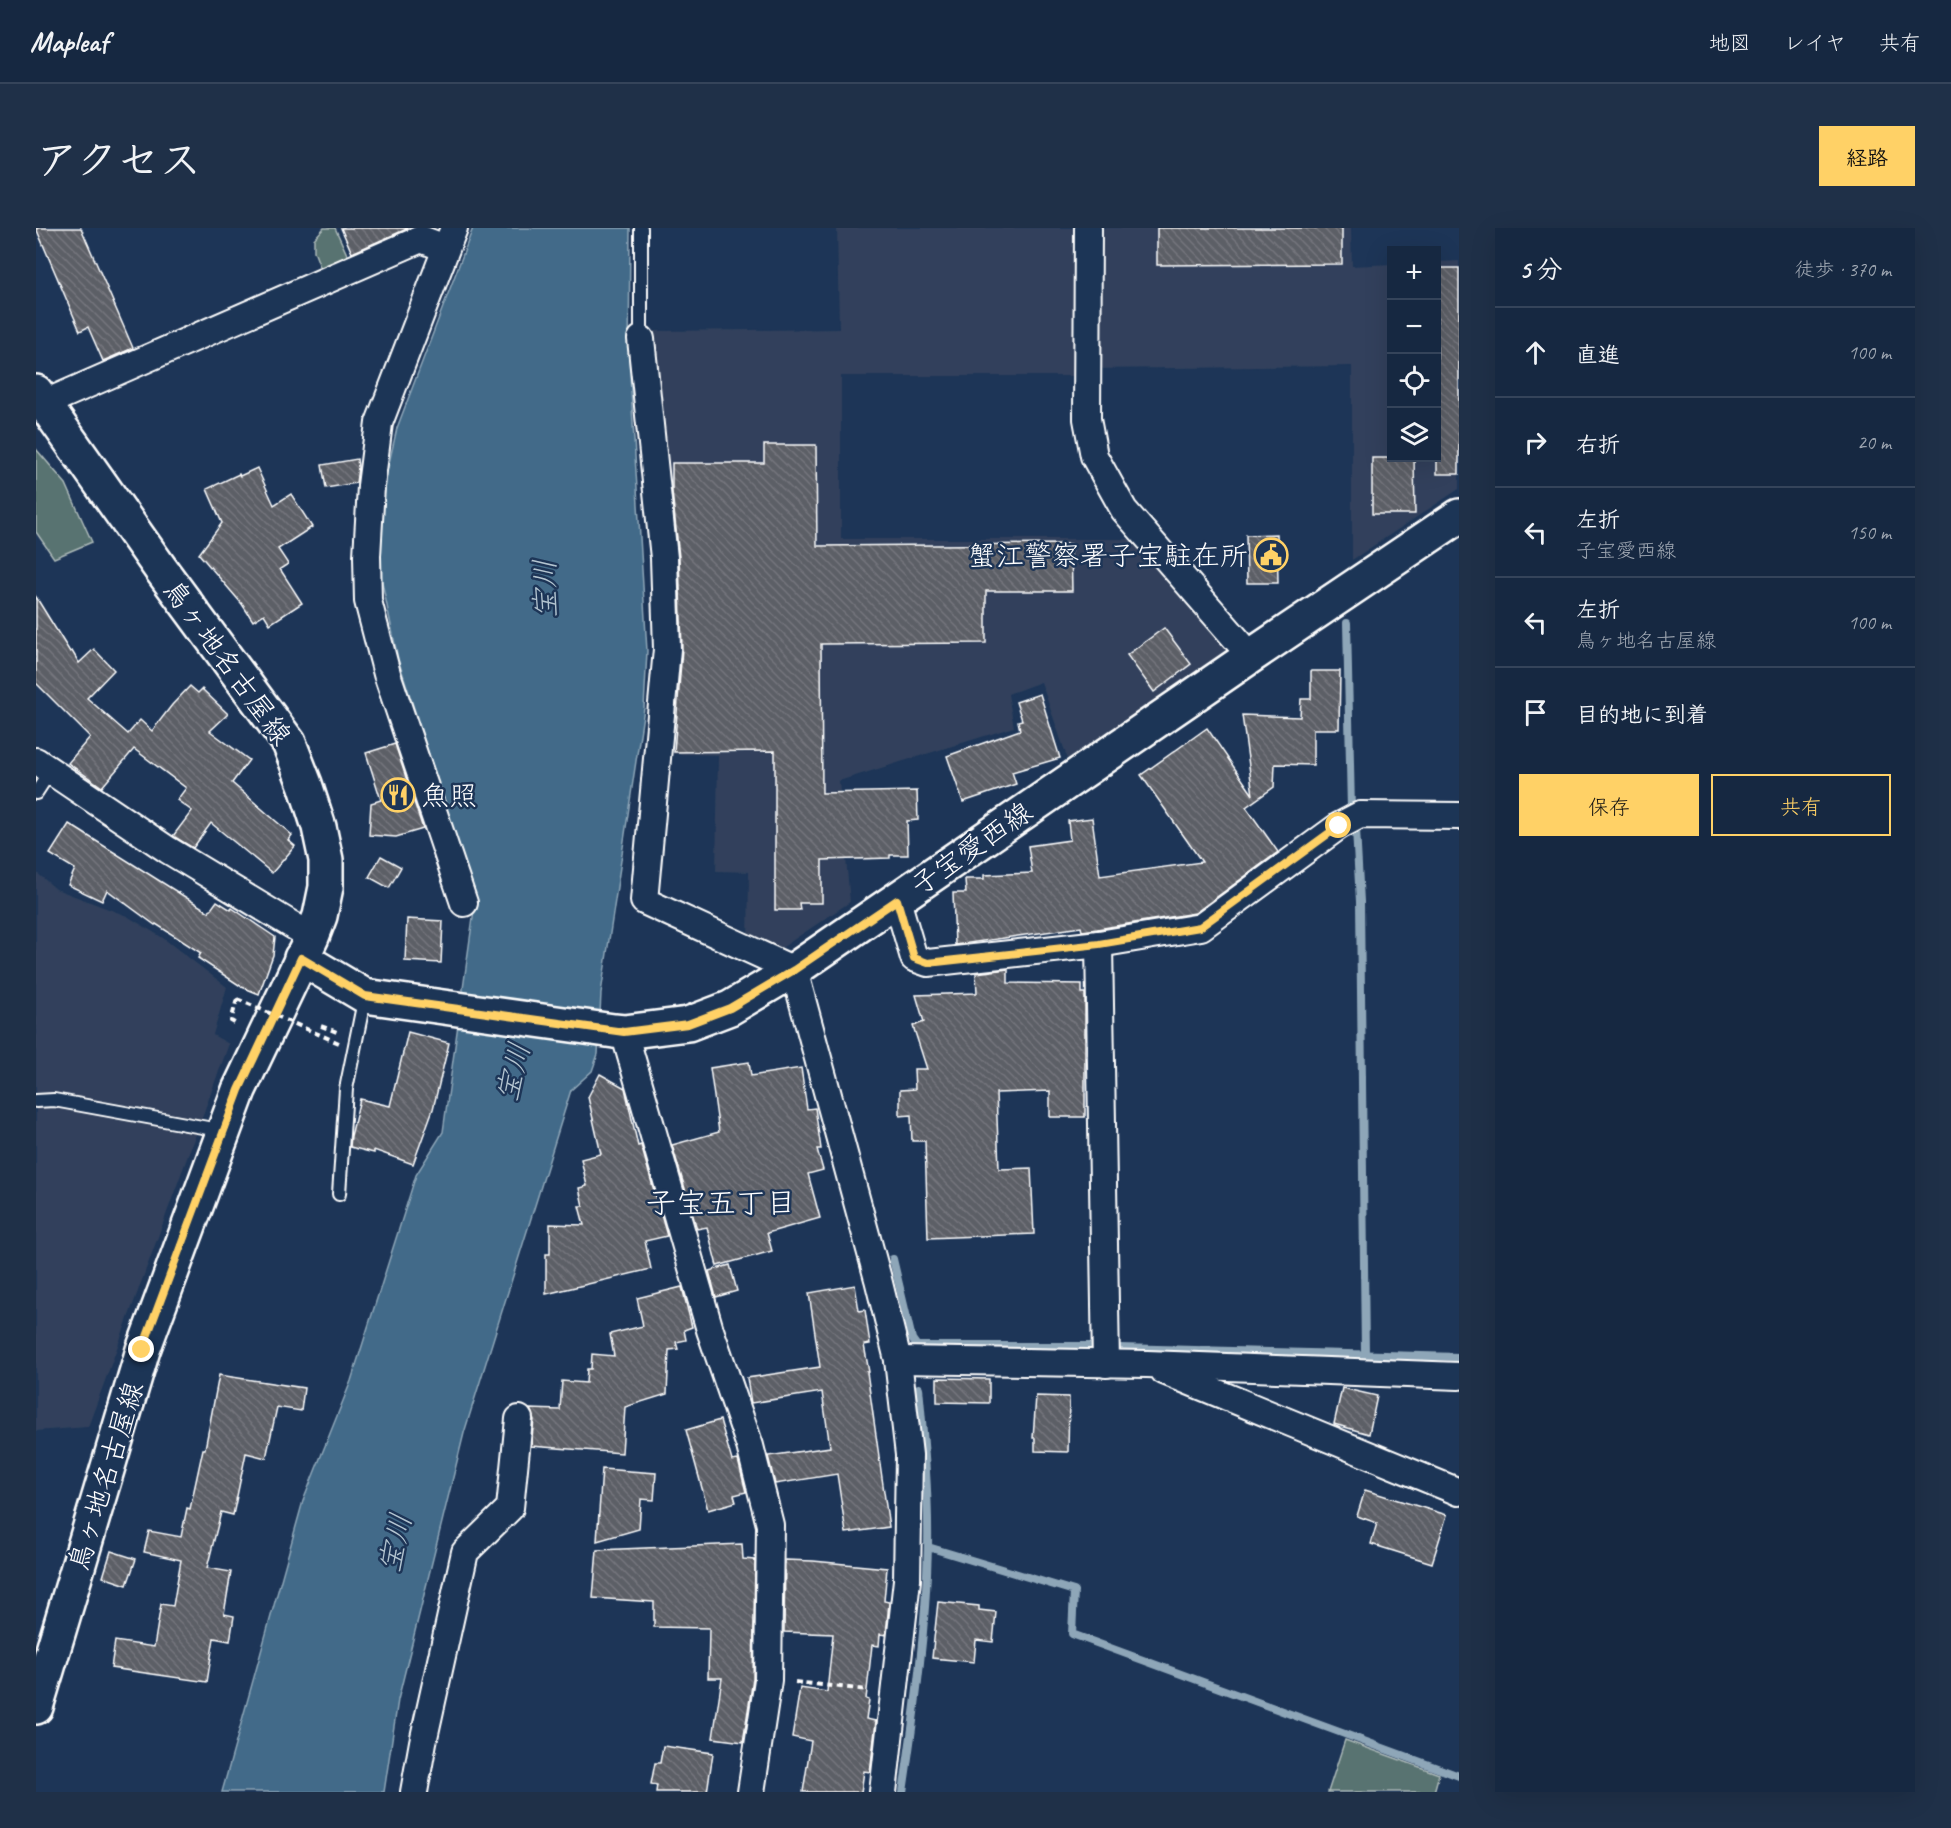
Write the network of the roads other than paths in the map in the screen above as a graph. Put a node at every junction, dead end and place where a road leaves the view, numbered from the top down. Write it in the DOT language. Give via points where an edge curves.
graph roads {
  1 [pos="641,228"];
  2 [pos="1088,228"];
  3 [pos="449,238"];
  4 [pos="641,339"];
  5 [pos="39,401"];
  6 [pos="1459,516"];
  7 [pos="1251,656"];
  8 [pos="44,766"];
  9 [pos="36,793"];
  10 [pos="1459,816"];
  11 [pos="897,900"];
  12 [pos="464,903"];
  13 [pos="1099,944"];
  14 [pos="307,948"];
  15 [pos="794,970"];
  16 [pos="365,996"];
  17 [pos="619,1032"];
  18 [pos="36,1101"];
  19 [pos="224,1131"];
  20 [pos="339,1194"];
  21 [pos="898,1360"];
  22 [pos="1106,1364"];
  23 [pos="1148,1364"];
  24 [pos="1459,1376"];
  25 [pos="519,1419"];
  26 [pos="1459,1492"];
  27 [pos="36,1707"];
  28 [pos="414,1792"];
  29 [pos="751,1792"];
  30 [pos="883,1792"];
  1 -- 4 [label="lane"];
  2 -- 7 [label="street" via="1088,419 1094,456 1124,510"];
  3 -- 5 [label="street" via="421,239"];
  3 -- 12 [label="street" via="379,423 371,486 368,602 387,674"];
  4 -- 15 [label="street" via="664,558 667,650 644,901"];
  5 -- 14 [label="main road, 鳥ヶ地名古屋線" via="289,743 319,827 326,860 320,916"];
  6 -- 7 [label="main road, 子宝愛西線"];
  7 -- 11 [label="main road, 子宝愛西線"];
  8 -- 9 [label="lane"];
  8 -- 14 [label="street"];
  10 -- 13 [label="street" via="1360,815 1339,826 1200,927"];
  11 -- 13 [label="street" via="914,958 928,963"];
  11 -- 15 [label="main road, 子宝愛西線"];
  13 -- 22 [label="street"];
  14 -- 16 [label="main road, 子宝愛西線"];
  14 -- 19 [label="main road, 鳥ヶ地名古屋線" via="239,1090"];
  15 -- 17 [label="main road, 子宝愛西線" via="730,1008 688,1024"];
  15 -- 21 [label="street"];
  16 -- 17 [label="main road, 子宝愛西線"];
  16 -- 20 [label="lane" via="346,1089"];
  17 -- 29 [label="street" via="710,1330 750,1446 770,1525 768,1680"];
  18 -- 19 [label="lane" via="54,1100"];
  19 -- 27 [label="main road, 鳥ヶ地名古屋線" via="142,1350"];
  21 -- 22 [label="street"];
  21 -- 30 [label="street" via="909,1455 908,1580"];
  22 -- 23 [label="street"];
  23 -- 24 [label="street"];
  23 -- 26 [label="street"];
  25 -- 28 [label="street" via="510,1508 465,1552"];
}
